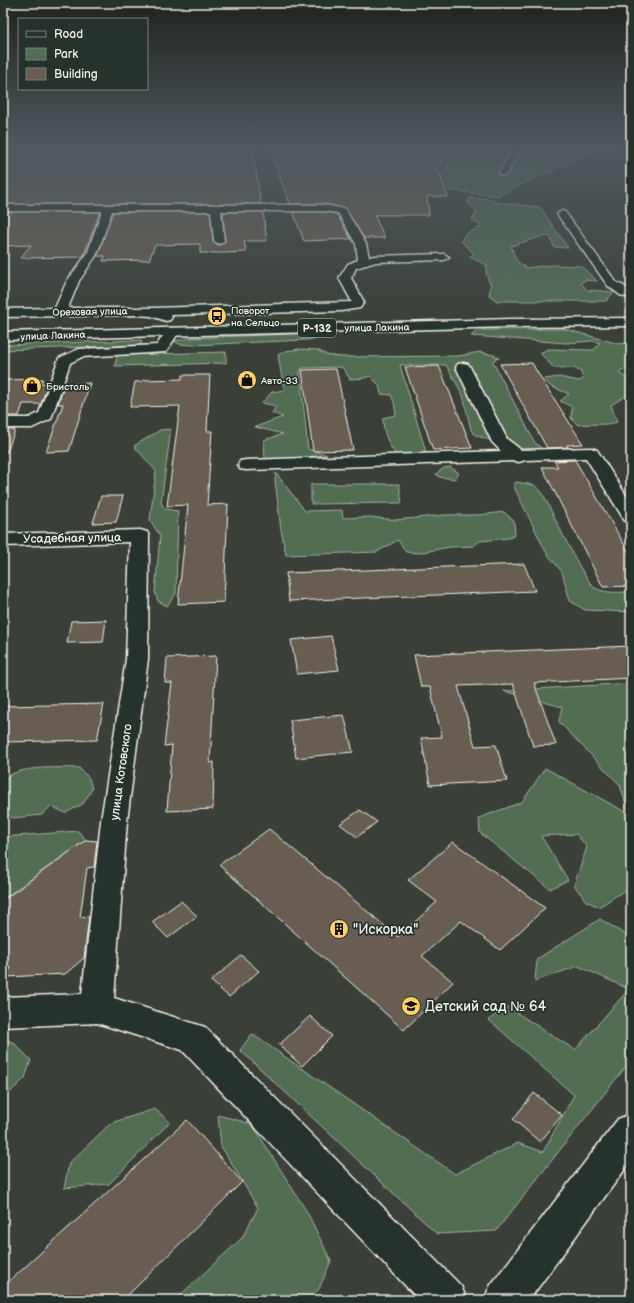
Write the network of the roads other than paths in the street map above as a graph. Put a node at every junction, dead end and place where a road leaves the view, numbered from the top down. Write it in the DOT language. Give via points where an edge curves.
graph roads {
  1 [pos="3,208"];
  2 [pos="108,208"];
  3 [pos="216,208"];
  4 [pos="562,214"];
  5 [pos="219,241"];
  6 [pos="444,257"];
  7 [pos="364,261"];
  8 [pos="631,294"];
  9 [pos="60,312"];
  10 [pos="153,312"];
  11 [pos="3,313"];
  12 [pos="631,313"];
  13 [pos="631,322"];
  14 [pos="3,326"];
  15 [pos="173,326"];
  16 [pos="3,336"];
  17 [pos="463,367"];
  18 [pos="3,424"];
  19 [pos="519,456"];
  20 [pos="246,465"];
  21 [pos="631,517"];
  22 [pos="140,536"];
  23 [pos="3,540"];
  24 [pos="97,1008"];
  25 [pos="3,1012"];
  26 [pos="631,1132"];
  27 [pos="447,1300"];
  28 [pos="504,1300"];
  1 -- 2 [label="main road"];
  2 -- 3 [label="main road"];
  2 -- 9 [label="main road" via="92,254 73,281"];
  3 -- 5 [label="main road"];
  3 -- 7 [label="main road" via="324,208 342,211 361,244"];
  4 -- 8 [label="main road" via="612,284"];
  6 -- 7 [label="main road"];
  7 -- 10 [label="main road" via="352,266 345,278 358,302 356,305 341,308"];
  9 -- 10 [label="main road, Ореховая улица"];
  9 -- 11 [label="main road, Ореховая улица"];
  10 -- 15 [label="main road, Ореховая улица"];
  12 -- 15 [label="main road, улица Лакина / Р-132" via="494,313"];
  13 -- 15 [label="main road, улица Лакина / Р-132"];
  14 -- 15 [label="main road, улица Лакина / Р-132"];
  15 -- 16 [label="main road, улица Лакина / Р-132"];
  15 -- 18 [label="main road" via="161,349 79,353 64,361 46,416 32,423"];
  17 -- 19 [label="main road" via="500,442"];
  19 -- 20 [label="main road"];
  19 -- 21 [label="main road" via="590,453"];
  22 -- 23 [label="main road, Усадебная улица"];
  22 -- 24 [label="main road, улица Котовского" via="137,659 114,821"];
  24 -- 25 [label="main road"];
  24 -- 27 [label="main road" via="193,1038"];
  26 -- 28 [label="main road"];
}
